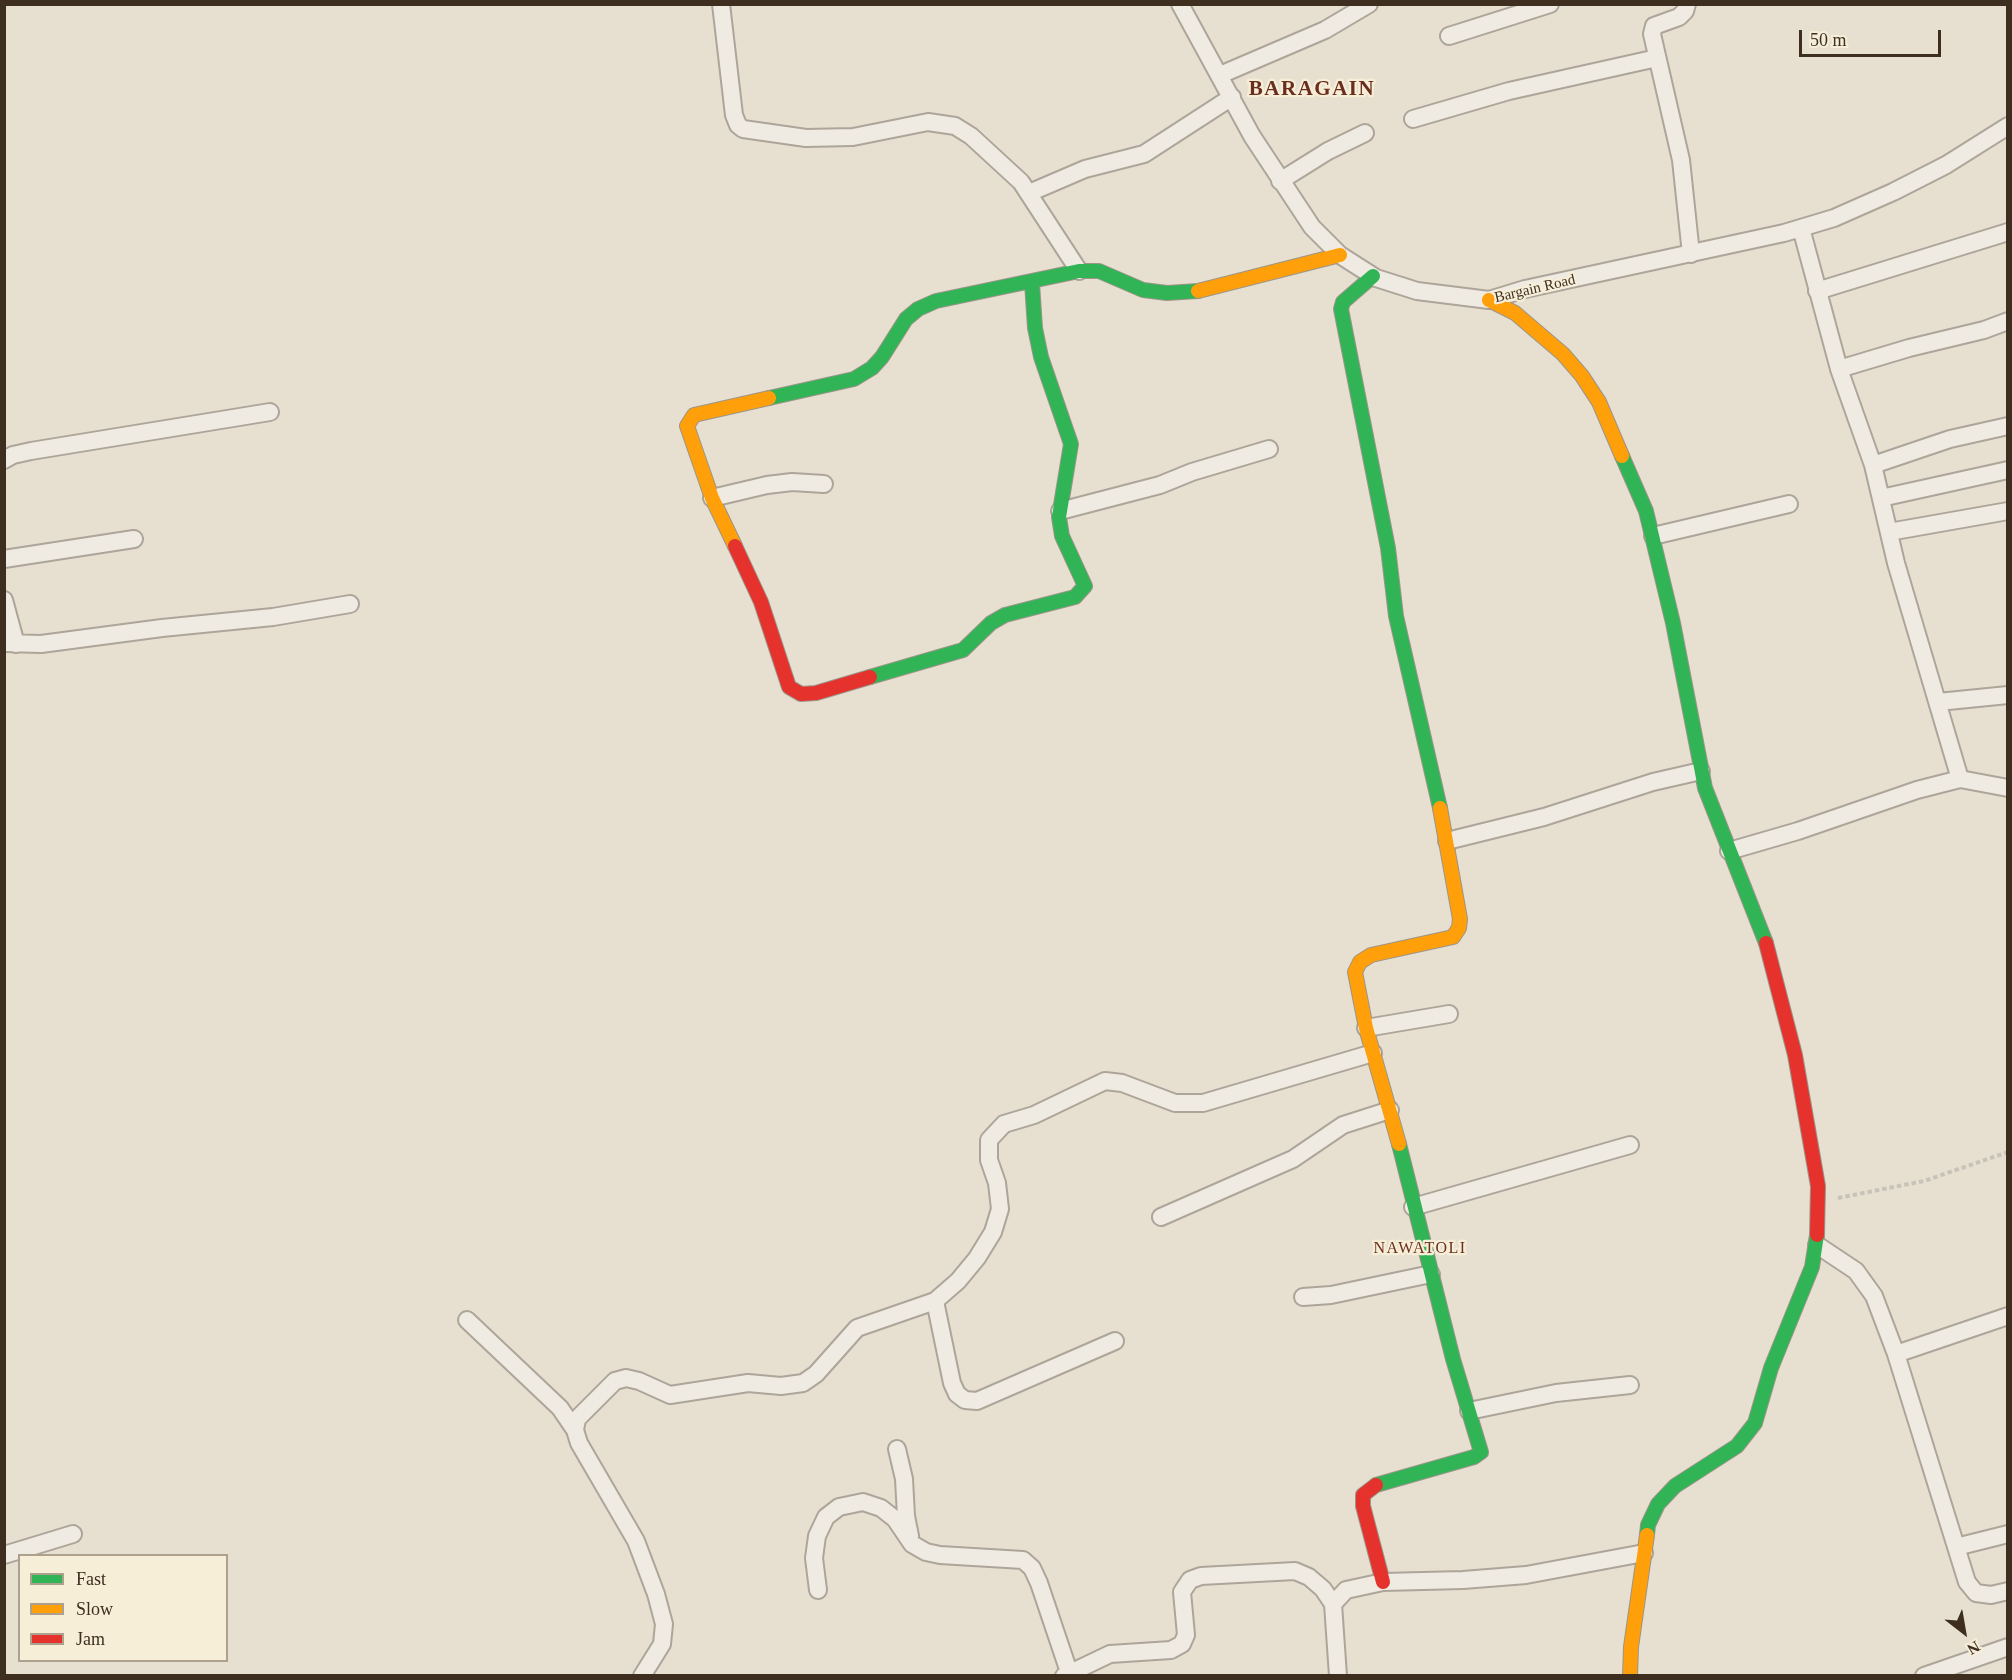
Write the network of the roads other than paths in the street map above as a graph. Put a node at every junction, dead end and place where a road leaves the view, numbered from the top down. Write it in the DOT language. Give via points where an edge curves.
graph roads {
  1 [pos="721,4"];
  2 [pos="1180,4"];
  3 [pos="1369,4"];
  4 [pos="1550,4"];
  5 [pos="1687,4"];
  6 [pos="1449,36"];
  7 [pos="1657,58"];
  8 [pos="1220,75"];
  9 [pos="1232,97"];
  10 [pos="1413,119"];
  11 [pos="2007,126"];
  12 [pos="1365,133"];
  13 [pos="1280,181"];
  14 [pos="1029,193"];
  15 [pos="1801,228"];
  16 [pos="2007,232"];
  17 [pos="1691,254"];
  18 [pos="1340,255"];
  19 [pos="1079,271"];
  20 [pos="1373,276"];
  21 [pos="1032,283"];
  22 [pos="1817,291"];
  23 [pos="1489,300"];
  24 [pos="2007,321"];
  25 [pos="1839,369"];
  26 [pos="270,412"];
  27 [pos="2007,426"];
  28 [pos="1269,449"];
  29 [pos="4,460"];
  30 [pos="1873,465"];
  31 [pos="2007,470"];
  32 [pos="824,484"];
  33 [pos="712,498"];
  34 [pos="1881,498"];
  35 [pos="1789,504"];
  36 [pos="1060,511"];
  37 [pos="2007,511"];
  38 [pos="1889,532"];
  39 [pos="1653,536"];
  40 [pos="134,539"];
  41 [pos="4,560"];
  42 [pos="4,600"];
  43 [pos="350,604"];
  44 [pos="10,644"];
  45 [pos="2007,695"];
  46 [pos="1938,702"];
  47 [pos="1701,771"];
  48 [pos="1960,779"];
  49 [pos="2007,788"];
  50 [pos="1447,841"];
  51 [pos="1729,851"];
  52 [pos="1449,1014"];
  53 [pos="1366,1028"];
  54 [pos="1373,1053"];
  55 [pos="1390,1110"];
  56 [pos="1630,1145"];
  57 [pos="1413,1207"];
  58 [pos="1161,1217"];
  59 [pos="1817,1245"];
  60 [pos="1431,1274"];
  61 [pos="1303,1297"];
  62 [pos="935,1301"];
  63 [pos="2007,1316"];
  64 [pos="467,1320"];
  65 [pos="1115,1341"];
  66 [pos="1896,1354"];
  67 [pos="1630,1385"];
  68 [pos="1469,1411"];
  69 [pos="575,1430"];
  70 [pos="897,1449"];
  71 [pos="73,1534"];
  72 [pos="2007,1534"];
  73 [pos="912,1544"];
  74 [pos="1956,1547"];
  75 [pos="1644,1553"];
  76 [pos="4,1555"];
  77 [pos="1383,1582"];
  78 [pos="818,1590"];
  79 [pos="2007,1591"];
  80 [pos="1334,1604"];
  81 [pos="2007,1647"];
  82 [pos="1066,1674"];
  83 [pos="642,1676"];
  84 [pos="1338,1676"];
  85 [pos="1630,1676"];
  86 [pos="1924,1676"];
  1 -- 14 [label="street" via="734,115 743,129 806,138 853,137 910,124 942,123 971,136 1008,168"];
  2 -- 8 [label="street, Bargain Road"];
  3 -- 8 [label="street" via="1325,30"];
  4 -- 6 [label="street"];
  5 -- 7 [label="street" via="1679,17 1654,26"];
  7 -- 10 [label="street" via="1509,90"];
  7 -- 17 [label="street" via="1682,160"];
  8 -- 9 [label="street, Bargain Road"];
  9 -- 13 [label="street, Bargain Road"];
  9 -- 14 [label="street" via="1144,154 1085,169"];
  11 -- 15 [label="street, Bargain Road" via="1963,156 1893,192"];
  12 -- 13 [label="street"];
  13 -- 18 [label="street, Bargain Road" via="1312,227"];
  14 -- 19 [label="street"];
  15 -- 17 [label="street, Bargain Road"];
  15 -- 22 [label="street"];
  16 -- 22 [label="street"];
  17 -- 23 [label="street, Bargain Road"];
  18 -- 19 [label="street" via="1194,292 1143,290 1099,271"];
  18 -- 20 [label="street, Bargain Road"];
  19 -- 21 [label="street"];
  20 -- 23 [label="street, Bargain Road" via="1417,291"];
  20 -- 50 [label="street" via="1343,302 1341,309 1388,548 1396,616"];
  21 -- 33 [label="street" via="936,301 918,309 906,319 877,362 854,379 694,415 687,426 690,440"];
  21 -- 36 [label="street" via="1041,357 1071,444"];
  22 -- 25 [label="street"];
  23 -- 39 [label="street" via="1515,313 1563,354 1582,376 1622,452"];
  24 -- 25 [label="street"];
  25 -- 30 [label="street"];
  26 -- 29 [label="street" via="22,453"];
  27 -- 30 [label="street" via="1950,439"];
  28 -- 36 [label="street" via="1160,485"];
  30 -- 34 [label="street"];
  31 -- 34 [label="street"];
  32 -- 33 [label="street" via="767,484"];
  33 -- 36 [label="street" via="761,602 789,687 801,694 963,650 1005,615 1075,597 1085,586 1062,536"];
  34 -- 38 [label="street"];
  35 -- 39 [label="street"];
  37 -- 38 [label="street"];
  38 -- 46 [label="street"];
  39 -- 47 [label="street" via="1674,623"];
  40 -- 41 [label="street"];
  42 -- 44 [label="street"];
  43 -- 44 [label="street" via="273,617 41,644"];
  45 -- 46 [label="street"];
  46 -- 48 [label="street"];
  47 -- 50 [label="street"];
  47 -- 51 [label="street"];
  48 -- 49 [label="street"];
  48 -- 51 [label="street"];
  50 -- 53 [label="street" via="1459,928 1453,937 1443,941 1385,951 1360,962 1355,972"];
  51 -- 59 [label="street" via="1762,930 1795,1055 1818,1201"];
  52 -- 53 [label="street"];
  53 -- 54 [label="street"];
  54 -- 55 [label="street"];
  54 -- 62 [label="street" via="1203,1103 1175,1103 1122,1083 1105,1081 1034,1115 1004,1124 989,1140 988,1160 997,1183 1000,1209 993,1233 964,1274"];
  55 -- 57 [label="street"];
  55 -- 58 [label="street" via="1343,1125 1293,1159"];
  56 -- 57 [label="street"];
  57 -- 60 [label="street"];
  59 -- 66 [label="street" via="1856,1270 1874,1296"];
  59 -- 75 [label="street" via="1755,1423 1737,1446 1676,1486 1658,1504 1648,1525"];
  60 -- 61 [label="street"];
  60 -- 68 [label="street"];
  62 -- 65 [label="street" via="952,1383 957,1394 966,1400 977,1401"];
  62 -- 69 [label="street" via="857,1328 803,1383 748,1383 670,1395 626,1378 615,1381 595,1400 577,1419"];
  63 -- 66 [label="street"];
  64 -- 69 [label="street" via="560,1408"];
  66 -- 74 [label="street"];
  67 -- 68 [label="street" via="1556,1393"];
  68 -- 77 [label="street" via="1481,1452 1437,1469 1379,1483 1363,1495"];
  69 -- 83 [label="street" via="636,1541 656,1594 664,1624 662,1644"];
  70 -- 73 [label="street"];
  71 -- 76 [label="street"];
  72 -- 74 [label="street"];
  73 -- 78 [label="street" via="895,1519 881,1508 863,1502 839,1507 826,1516 817,1536 814,1558"];
  73 -- 82 [label="street" via="940,1555 1023,1560 1039,1583"];
  74 -- 79 [label="street" via="1967,1582 1976,1593"];
  75 -- 77 [label="street" via="1526,1575"];
  75 -- 85 [label="street"];
  77 -- 80 [label="street" via="1346,1590"];
  80 -- 82 [label="street" via="1309,1577 1295,1571 1202,1576 1190,1580 1182,1592 1186,1635 1182,1644 1171,1650 1110,1654"];
  80 -- 84 [label="street"];
  81 -- 86 [label="street"];
}
